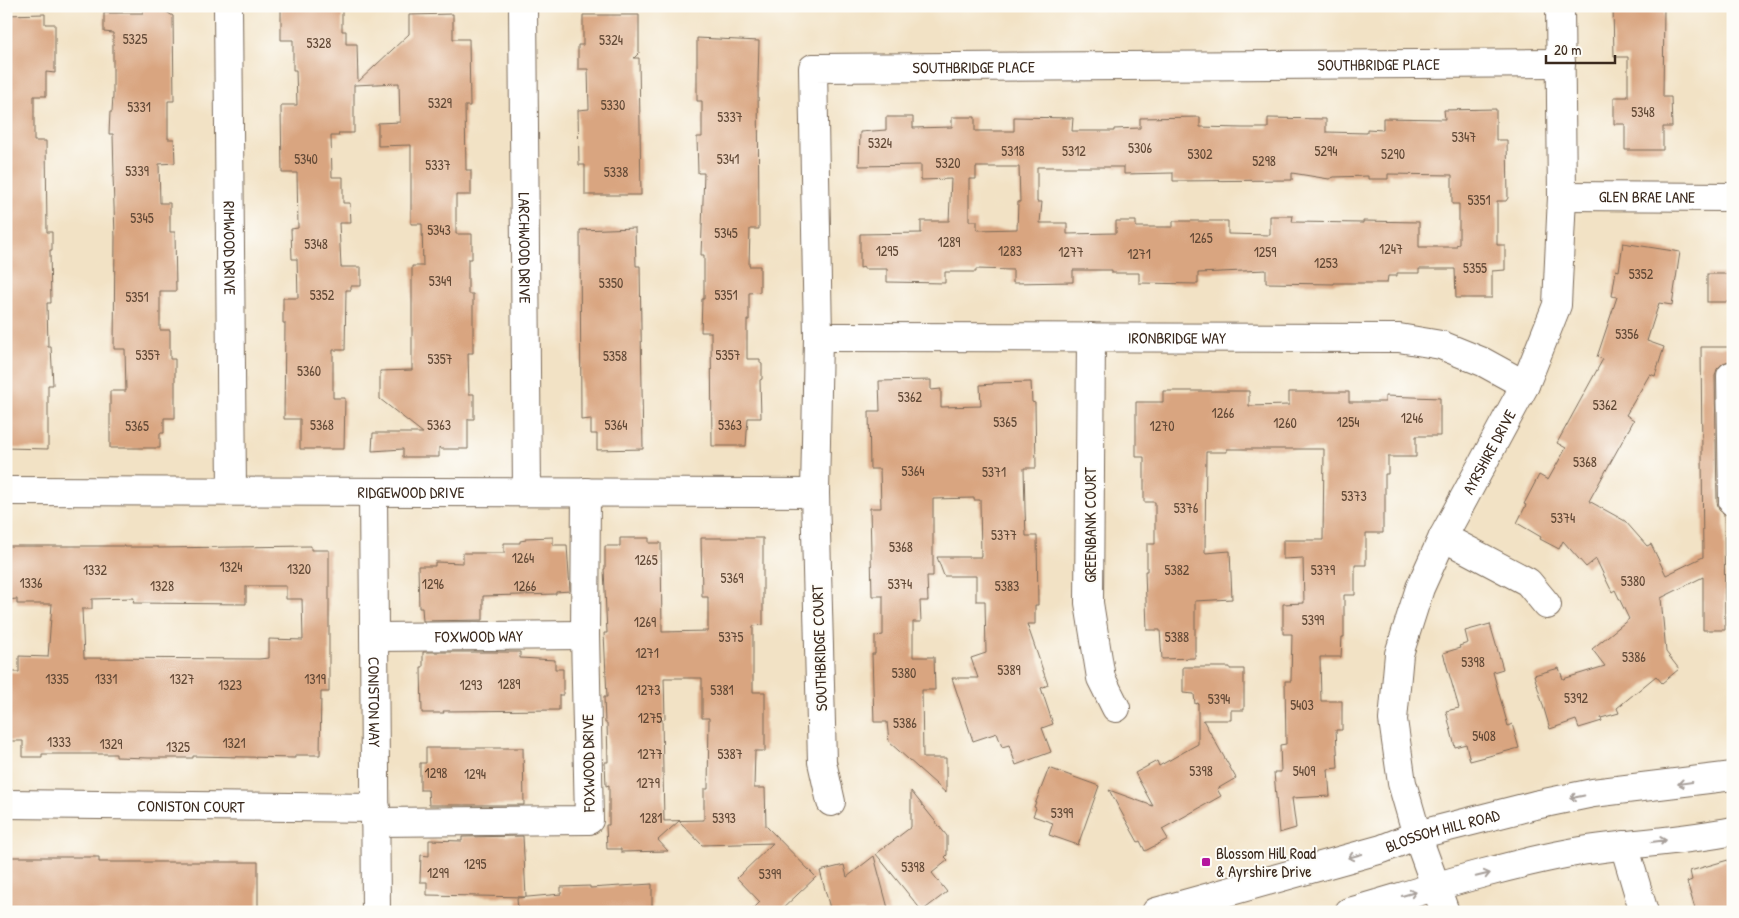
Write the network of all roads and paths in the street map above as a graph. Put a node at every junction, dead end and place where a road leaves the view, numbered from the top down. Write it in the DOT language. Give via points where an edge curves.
graph roads {
  1 [pos="228,6"];
  2 [pos="523,6"];
  3 [pos="1560,6"];
  4 [pos="1561,63"];
  5 [pos="1562,196"];
  6 [pos="1733,197"];
  7 [pos="818,337"];
  8 [pos="1091,337"];
  9 [pos="1733,376"];
  10 [pos="1525,385"];
  11 [pos="6,491"];
  12 [pos="232,491"];
  13 [pos="373,492"];
  14 [pos="527,492"];
  15 [pos="586,492"];
  16 [pos="815,493"];
  17 [pos="1733,502"];
  18 [pos="1443,537"];
  19 [pos="1547,605"];
  20 [pos="585,635"];
  21 [pos="374,637"];
  22 [pos="1116,708"];
  23 [pos="1733,776"];
  24 [pos="831,802"];
  25 [pos="6,804"];
  26 [pos="376,815"];
  27 [pos="1733,831"];
  28 [pos="1417,835"];
  29 [pos="1624,845"];
  30 [pos="1436,887"];
  31 [pos="376,912"];
  32 [pos="1156,912"];
  33 [pos="1349,912"];
  34 [pos="1445,912"];
  35 [pos="1644,912"];
  1 -- 12 [label="street, RIMWOOD DRIVE"];
  2 -- 14 [label="street, LARCHWOOD DRIVE"];
  3 -- 4 [label="street, AYRSHIRE DRIVE"];
  4 -- 5 [label="street, AYRSHIRE DRIVE"];
  4 -- 7 [label="street, SOUTHBRIDGE PLACE" via="812,68"];
  5 -- 6 [label="street, GLEN BRAE LANE"];
  5 -- 10 [label="street, AYRSHIRE DRIVE" via="1557,305"];
  7 -- 8 [label="street, IRONBRIDGE WAY"];
  7 -- 16 [label="street, SOUTHBRIDGE PLACE"];
  8 -- 10 [label="street, IRONBRIDGE WAY" via="1400,338 1441,345 1483,362"];
  8 -- 22 [label="street, GREENBANK COURT" via="1089,603 1102,678"];
  9 -- 17 [label="street"];
  10 -- 18 [label="street, AYRSHIRE DRIVE"];
  11 -- 12 [label="street, RIDGEWOOD DRIVE"];
  12 -- 13 [label="street, RIDGEWOOD DRIVE"];
  13 -- 14 [label="street, RIDGEWOOD DRIVE"];
  13 -- 21 [label="street, CONISTON WAY"];
  14 -- 15 [label="street, RIDGEWOOD DRIVE"];
  15 -- 16 [label="street, RIDGEWOOD DRIVE"];
  15 -- 20 [label="street, FOXWOOD DRIVE"];
  16 -- 24 [label="street, SOUTHBRIDGE COURT" via="822,762"];
  18 -- 19 [label="street" via="1528,582"];
  18 -- 28 [label="street, AYRSHIRE DRIVE" via="1420,588 1399,654 1393,720 1402,783"];
  20 -- 21 [label="street, FOXWOOD WAY"];
  20 -- 26 [label="street, FOXWOOD DRIVE" via="589,820"];
  21 -- 26 [label="street, CONISTON WAY"];
  23 -- 28 [label="street, BLOSSOM HILL ROAD, one-way" via="1593,794"];
  25 -- 26 [label="street, CONISTON COURT"];
  26 -- 31 [label="street, CONISTON WAY"];
  29 -- 27 [label="street, one-way"];
  28 -- 30 [label="street, AYRSHIRE DRIVE"];
  28 -- 32 [label="street, BLOSSOM HILL ROAD, one-way" via="1382,849"];
  30 -- 29 [label="street, one-way" via="1551,857"];
  29 -- 35 [label="street"];
  33 -- 30 [label="street, one-way"];
  30 -- 34 [label="street, AYRSHIRE DRIVE"];
}
